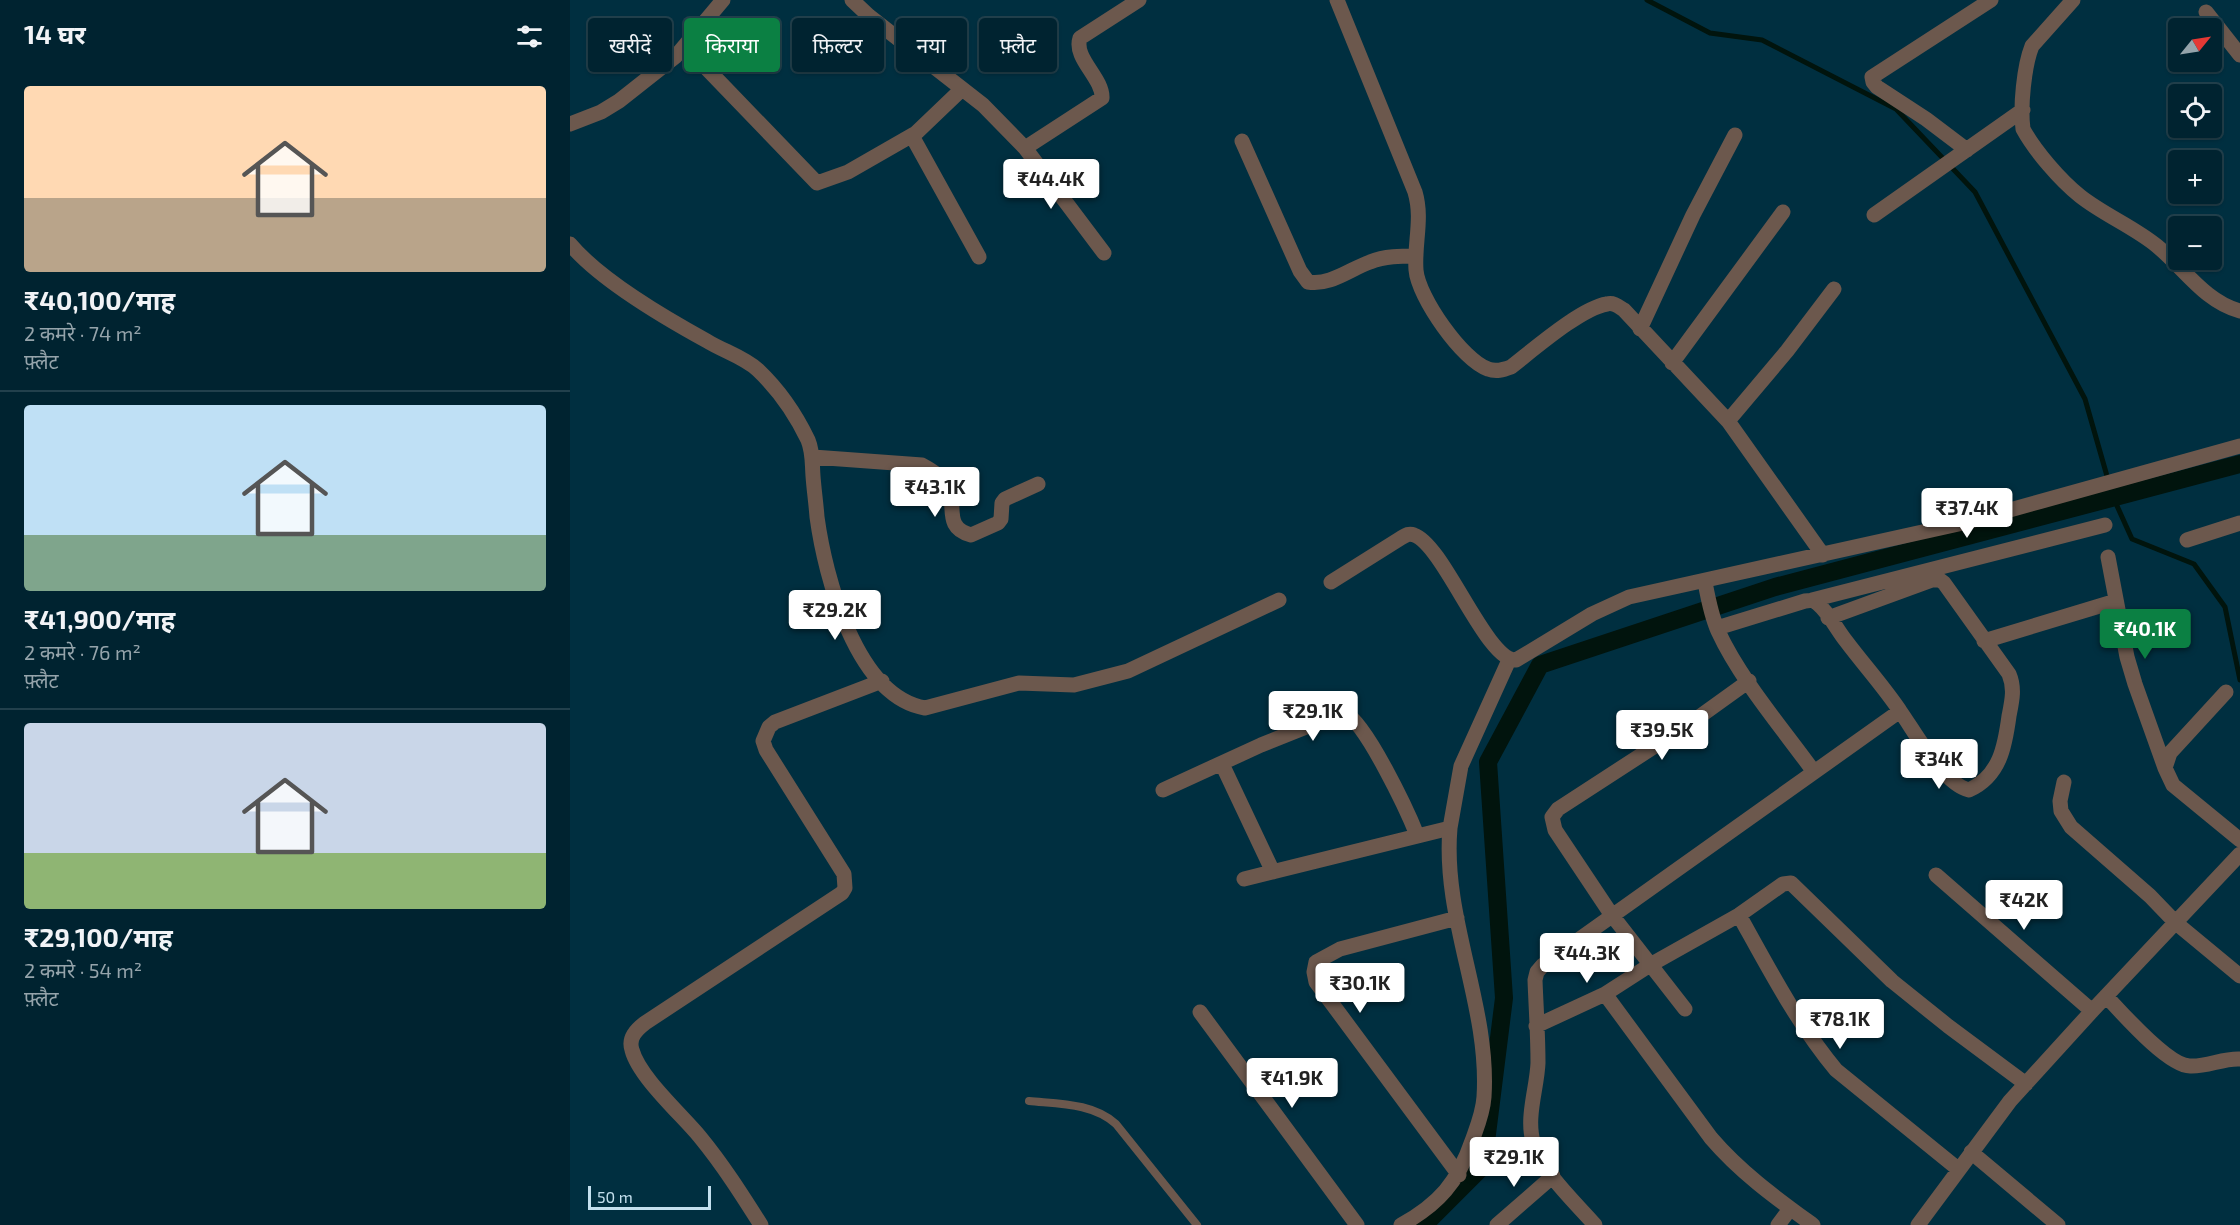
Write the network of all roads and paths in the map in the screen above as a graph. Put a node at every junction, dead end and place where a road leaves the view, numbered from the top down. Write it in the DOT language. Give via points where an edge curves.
graph roads {
  1 [pos="723,0"];
  2 [pos="852,0"];
  3 [pos="1139,0"];
  4 [pos="1336,0"];
  5 [pos="1991,0"];
  6 [pos="2073,0"];
  7 [pos="2206,12"];
  8 [pos="708,18"];
  9 [pos="684,47"];
  10 [pos="2240,55"];
  11 [pos="710,72"];
  12 [pos="962,89"];
  13 [pos="2023,110"];
  14 [pos="570,124"];
  15 [pos="1736,135"];
  16 [pos="912,136"];
  17 [pos="1242,141"];
  18 [pos="1024,148"];
  19 [pos="1963,153"];
  20 [pos="1783,212"];
  21 [pos="1874,215"];
  22 [pos="570,244"];
  23 [pos="1104,253"];
  24 [pos="1416,256"];
  25 [pos="979,257"];
  26 [pos="1834,289"];
  27 [pos="2240,311"];
  28 [pos="1640,329"];
  29 [pos="1672,363"];
  30 [pos="1728,421"];
  31 [pos="2240,446"];
  32 [pos="813,457"];
  33 [pos="1038,484"];
  34 [pos="2240,523"];
  35 [pos="2105,525"];
  36 [pos="2187,540"];
  37 [pos="1823,555"];
  38 [pos="2108,557"];
  39 [pos="1331,582"];
  40 [pos="1706,588"];
  41 [pos="1279,600"];
  42 [pos="1812,600"];
  43 [pos="2116,601"];
  44 [pos="1828,618"];
  45 [pos="1715,623"];
  46 [pos="1984,641"];
  47 [pos="1509,660"];
  48 [pos="882,681"];
  49 [pos="1749,681"];
  50 [pos="2226,692"];
  51 [pos="1900,711"];
  52 [pos="1222,764"];
  53 [pos="2165,768"];
  54 [pos="1814,772"];
  55 [pos="2064,782"];
  56 [pos="1163,790"];
  57 [pos="1450,828"];
  58 [pos="1417,835"];
  59 [pos="2240,840"];
  60 [pos="2240,854"];
  61 [pos="1273,872"];
  62 [pos="1936,876"];
  63 [pos="1244,879"];
  64 [pos="1611,914"];
  65 [pos="1739,915"];
  66 [pos="1457,918"];
  67 [pos="2175,923"];
  68 [pos="1650,965"];
  69 [pos="2240,976"];
  70 [pos="1605,994"];
  71 [pos="2106,996"];
  72 [pos="1685,1009"];
  73 [pos="2092,1011"];
  74 [pos="1200,1012"];
  75 [pos="1536,1026"];
  76 [pos="2240,1059"];
  77 [pos="2026,1084"];
  78 [pos="1029,1101"];
  79 [pos="1971,1152"];
  80 [pos="1958,1170"];
  81 [pos="1459,1174"];
  82 [pos="1553,1176"];
  83 [pos="1790,1209"];
  84 [pos="761,1225"];
  85 [pos="1197,1225"];
  86 [pos="1357,1225"];
  87 [pos="1401,1225"];
  88 [pos="1497,1225"];
  89 [pos="1595,1225"];
  90 [pos="1778,1225"];
  91 [pos="1813,1225"];
  92 [pos="1918,1225"];
  93 [pos="2058,1225"];
  1 -- 8 [label="street"];
  2 -- 12 [label="street"];
  3 -- 18 [label="street" via="1078,41 1102,98"];
  4 -- 24 [label="street" via="1415,192 1420,219"];
  5 -- 19 [label="street" via="1872,77 1877,87 1926,119"];
  6 -- 13 [label="street" via="2032,46 2026,66"];
  7 -- 10 [label="street"];
  9 -- 14 [label="street" via="619,101"];
  11 -- 16 [label="street" via="817,183 848,172"];
  12 -- 16 [label="street"];
  12 -- 18 [label="street"];
  13 -- 19 [label="street"];
  13 -- 27 [label="street" via="2027,137 2079,195 2157,246 2211,297"];
  15 -- 28 [label="street" via="1693,215"];
  16 -- 25 [label="street"];
  17 -- 24 [label="street" via="1308,282 1333,279 1372,261"];
  18 -- 23 [label="street"];
  19 -- 21 [label="street"];
  20 -- 29 [label="street"];
  22 -- 32 [label="street" via="610,280 757,369 779,392"];
  24 -- 28 [label="street" via="1423,294 1456,344 1489,369 1511,367 1581,315 1606,304 1624,310"];
  26 -- 30 [label="street"];
  28 -- 29 [label="street"];
  29 -- 30 [label="street"];
  30 -- 37 [label="street"];
  31 -- 37 [label="street" via="1963,523"];
  32 -- 33 [label="street" via="922,465 946,484 953,520 971,534 998,523 1005,499"];
  32 -- 48 [label="street" via="818,519 832,590 861,656"];
  34 -- 36 [label="street"];
  35 -- 42 [label="street"];
  37 -- 40 [label="street"];
  38 -- 43 [label="street"];
  39 -- 47 [label="street" via="1401,538 1415,535 1430,547 1487,636"];
  40 -- 45 [label="street"];
  40 -- 47 [label="street" via="1629,597 1592,614 1521,658"];
  41 -- 48 [label="street" via="1128,671 1089,682 1019,683 925,708 899,698"];
  42 -- 44 [label="street"];
  42 -- 45 [label="street"];
  43 -- 46 [label="street"];
  43 -- 53 [label="street" via="2135,684"];
  44 -- 46 [label="street" via="1940,580"];
  44 -- 51 [label="street"];
  45 -- 49 [label="street"];
  46 -- 51 [label="street" via="2008,674 2013,689 2002,754 1984,782 1969,790 1955,784 1918,741"];
  47 -- 57 [label="street" via="1461,766"];
  48 -- 84 [label="street" via="775,722 762,741 844,874 842,893 645,1023 630,1044 635,1058 658,1090 720,1163"];
  49 -- 54 [label="street"];
  49 -- 64 [label="street" via="1558,809 1552,817 1556,830"];
  50 -- 53 [label="street" via="2170,753"];
  51 -- 54 [label="street"];
  52 -- 56 [label="street"];
  52 -- 58 [label="street" via="1345,713 1357,722 1398,790"];
  52 -- 61 [label="street"];
  53 -- 59 [label="street" via="2173,785"];
  54 -- 64 [label="street"];
  55 -- 67 [label="street" via="2061,811 2071,827"];
  57 -- 58 [label="street"];
  57 -- 66 [label="street"];
  58 -- 61 [label="street"];
  60 -- 67 [label="street"];
  61 -- 63 [label="street"];
  62 -- 73 [label="street"];
  64 -- 68 [label="street"];
  64 -- 75 [label="street" via="1537,972"];
  65 -- 68 [label="street"];
  65 -- 77 [label="street" via="1783,884 1791,883 1892,981"];
  65 -- 80 [label="street" via="1792,1011 1836,1070"];
  66 -- 81 [label="street" via="1476,1006 1484,1069 1480,1119"];
  66 -- 81 [label="street" via="1340,949 1316,962 1314,972 1316,982"];
  67 -- 69 [label="street"];
  67 -- 71 [label="street"];
  68 -- 70 [label="street"];
  68 -- 72 [label="street"];
  70 -- 75 [label="street"];
  70 -- 83 [label="street" via="1711,1138 1737,1166"];
  71 -- 73 [label="street"];
  71 -- 76 [label="street" via="2154,1044 2182,1065"];
  73 -- 77 [label="street"];
  74 -- 86 [label="street"];
  75 -- 82 [label="street" via="1538,1065 1532,1136"];
  77 -- 79 [label="street"];
  78 -- 85 [label="lane" via="1081,1107 1106,1115"];
  79 -- 80 [label="street"];
  79 -- 93 [label="street"];
  80 -- 92 [label="street"];
  81 -- 87 [label="street" via="1443,1195"];
  82 -- 88 [label="street"];
  82 -- 89 [label="street"];
  83 -- 90 [label="street"];
  83 -- 91 [label="street"];
}
